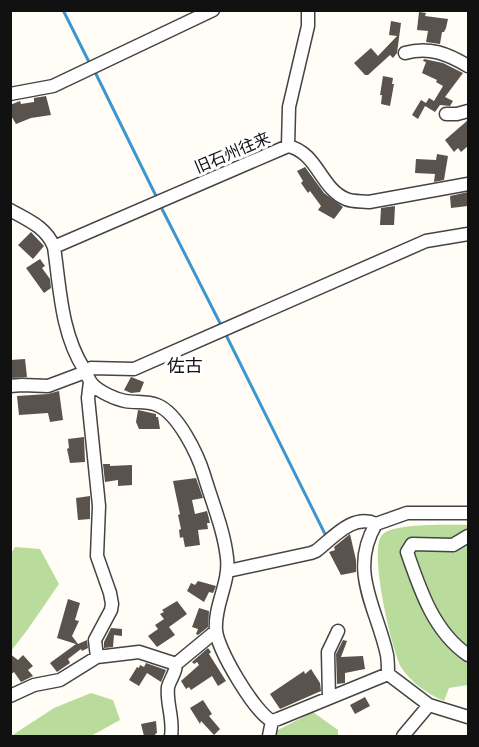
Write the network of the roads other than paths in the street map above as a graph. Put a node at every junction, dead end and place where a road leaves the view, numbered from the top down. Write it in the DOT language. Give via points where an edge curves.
graph roads {
  1 [pos="213,10"];
  2 [pos="308,10"];
  3 [pos="405,52"];
  4 [pos="468,66"];
  5 [pos="10,94"];
  6 [pos="468,111"];
  7 [pos="446,114"];
  8 [pos="288,146"];
  9 [pos="468,184"];
  10 [pos="10,210"];
  11 [pos="468,234"];
  12 [pos="54,246"];
  13 [pos="88,377"];
  14 [pos="10,386"];
  15 [pos="468,513"];
  16 [pos="376,524"];
  17 [pos="468,536"];
  18 [pos="228,571"];
  19 [pos="338,631"];
  20 [pos="216,632"];
  21 [pos="466,652"];
  22 [pos="97,657"];
  23 [pos="176,664"];
  24 [pos="388,674"];
  25 [pos="10,696"];
  26 [pos="329,698"];
  27 [pos="429,705"];
  28 [pos="468,717"];
  29 [pos="272,721"];
  30 [pos="171,736"];
  31 [pos="269,736"];
  32 [pos="403,736"];
  1 -- 5 [label="street" via="54,86"];
  2 -- 8 [label="street" via="308,26 289,107"];
  3 -- 4 [label="street" via="442,53"];
  6 -- 7 [label="street"];
  8 -- 9 [label="street, 旧石州往来" via="308,156 336,193 354,201 369,202"];
  8 -- 12 [label="street, 旧石州往来"];
  10 -- 12 [label="street" via="37,225"];
  11 -- 13 [label="street" via="426,241 134,369 91,368"];
  12 -- 13 [label="street" via="68,335"];
  13 -- 14 [label="street" via="48,386"];
  13 -- 18 [label="street" via="95,387 125,401 164,409 177,423 202,469 223,539"];
  13 -- 22 [label="street" via="100,518 97,556 112,604 95,640"];
  15 -- 16 [label="street" via="407,513"];
  16 -- 18 [label="street" via="361,520 311,553"];
  16 -- 24 [label="street" via="365,548 363,572 387,656"];
  17 -- 21 [label="street" via="453,545 412,544 406,552 439,626"];
  18 -- 20 [label="street"];
  19 -- 26 [label="street" via="328,652"];
  20 -- 23 [label="street"];
  20 -- 29 [label="street" via="234,673 264,716"];
  22 -- 23 [label="street" via="139,652"];
  22 -- 25 [label="street" via="60,680 39,683"];
  23 -- 30 [label="street" via="168,689"];
  24 -- 26 [label="street"];
  24 -- 27 [label="street"];
  26 -- 29 [label="street"];
  27 -- 28 [label="street"];
  27 -- 32 [label="street"];
  29 -- 31 [label="street"];
}
